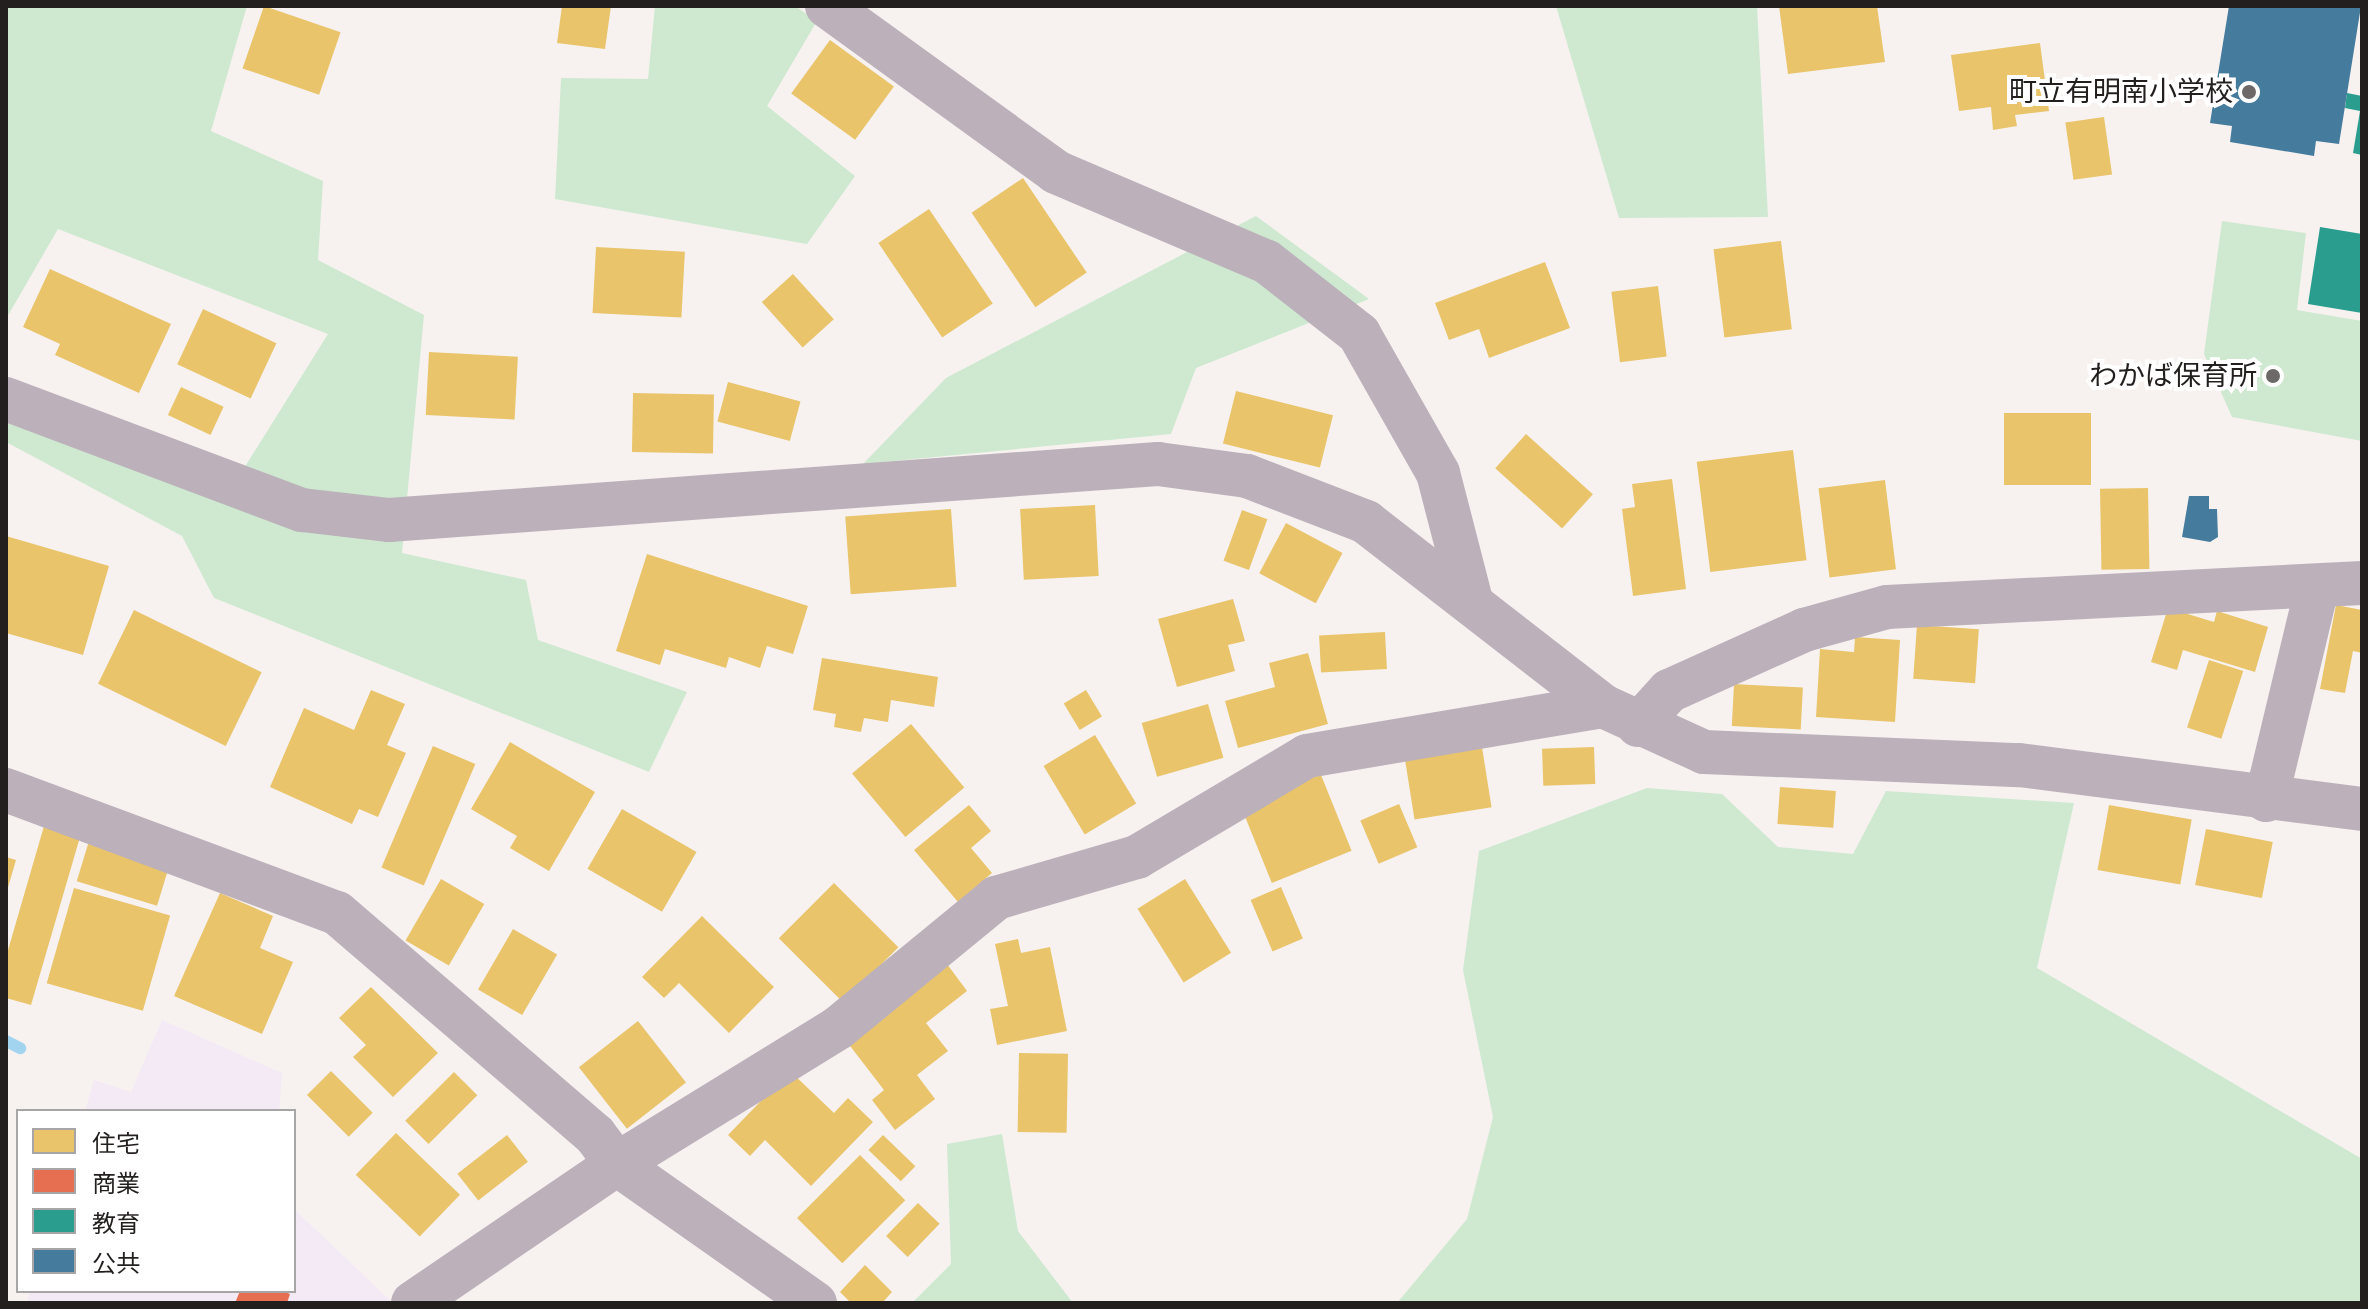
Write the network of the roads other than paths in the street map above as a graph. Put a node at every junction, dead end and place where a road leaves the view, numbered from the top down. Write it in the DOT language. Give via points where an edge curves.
graph roads {
  1 [pos="827,6"];
  2 [pos="6,399"];
  3 [pos="2362,583"];
  4 [pos="2317,588"];
  5 [pos="1470,597"];
  6 [pos="1620,715"];
  7 [pos="6,790"];
  8 [pos="2266,800"];
  9 [pos="2362,809"];
  10 [pos="617,1164"];
  11 [pos="413,1303"];
  12 [pos="815,1303"];
  1 -- 5 [label="street" via="1056,172 1267,262 1359,334 1438,473"];
  2 -- 5 [label="street" via="302,510 389,520 1158,464 1233,474 1366,522"];
  3 -- 4 [label="street"];
  4 -- 6 [label="street" via="1994,597 1887,607 1804,630"];
  4 -- 8 [label="street"];
  5 -- 6 [label="street"];
  6 -- 8 [label="street" via="1704,752 2019,765"];
  6 -- 10 [label="street" via="1307,756 1137,857 996,898 838,1028"];
  7 -- 10 [label="street" via="337,913 595,1135"];
  8 -- 9 [label="street"];
  10 -- 11 [label="street"];
  10 -- 12 [label="street"];
}
